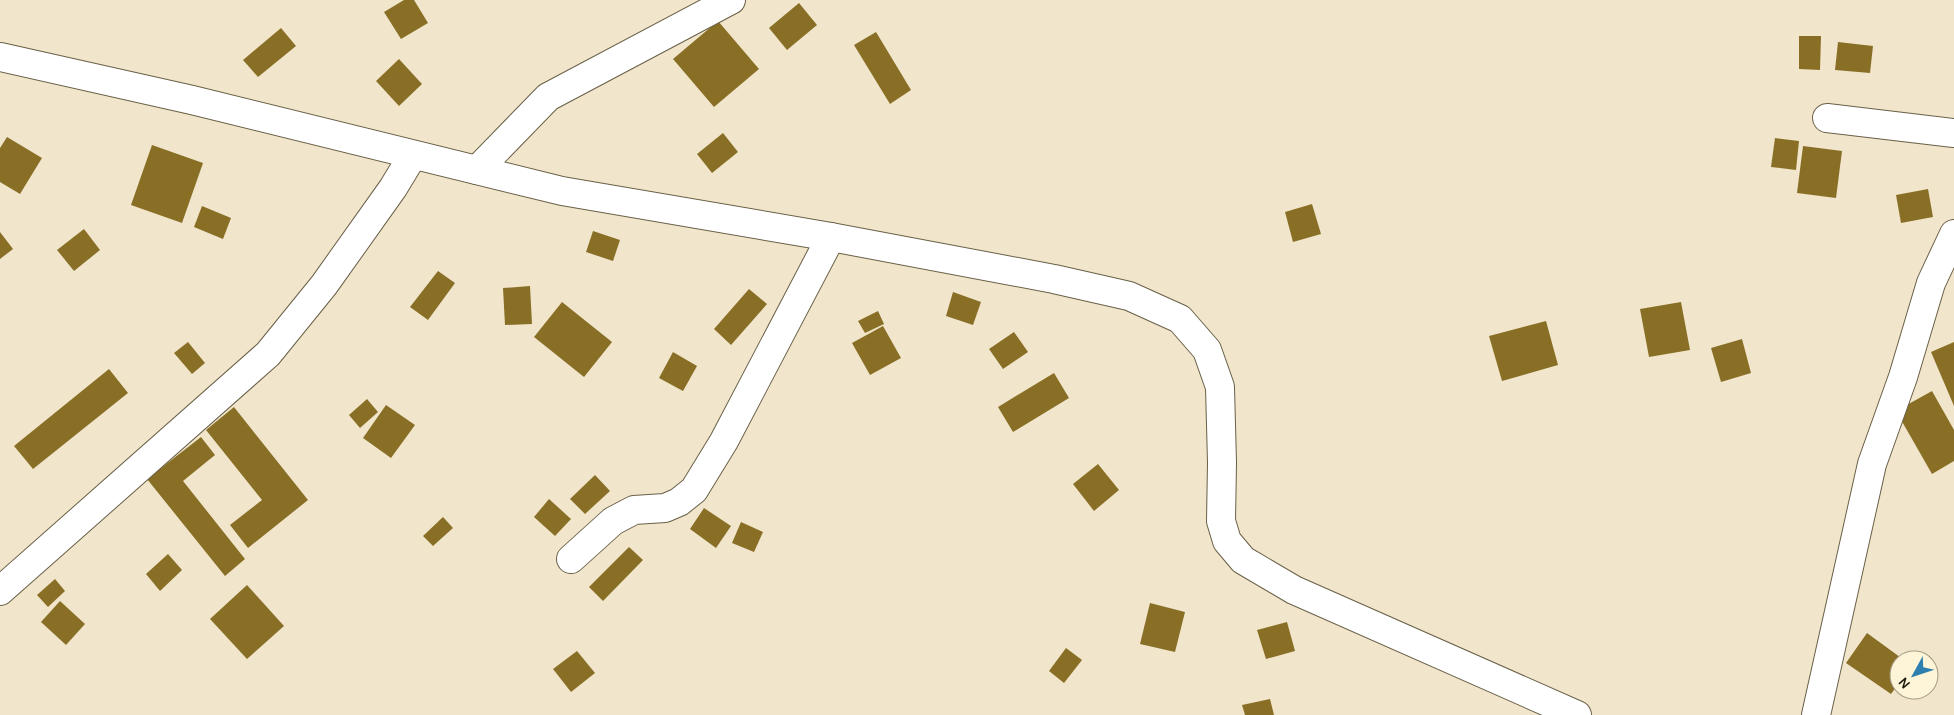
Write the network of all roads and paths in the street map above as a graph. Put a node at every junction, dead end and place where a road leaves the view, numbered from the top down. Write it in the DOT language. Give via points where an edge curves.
graph roads {
  1 [pos="731,0"];
  2 [pos="0,57"];
  3 [pos="1827,118"];
  4 [pos="1954,133"];
  5 [pos="413,155"];
  6 [pos="477,170"];
  7 [pos="1954,234"];
  8 [pos="830,237"];
  9 [pos="571,559"];
  10 [pos="0,591"];
  11 [pos="1577,715"];
  12 [pos="1816,715"];
  1 -- 6 [label="street" via="548,97"];
  2 -- 5 [label="street"];
  3 -- 4 [label="street"];
  5 -- 6 [label="street"];
  5 -- 10 [label="street" via="324,285 268,354"];
  6 -- 8 [label="street" via="562,191"];
  7 -- 12 [label="street" via="1931,283 1903,377 1872,464"];
  8 -- 9 [label="street" via="724,441 694,490 665,508 634,510 613,521"];
  8 -- 11 [label="street" via="1054,278 1129,296 1180,319 1207,350 1220,387 1220,521 1227,541 1243,560 1294,590"];
}
